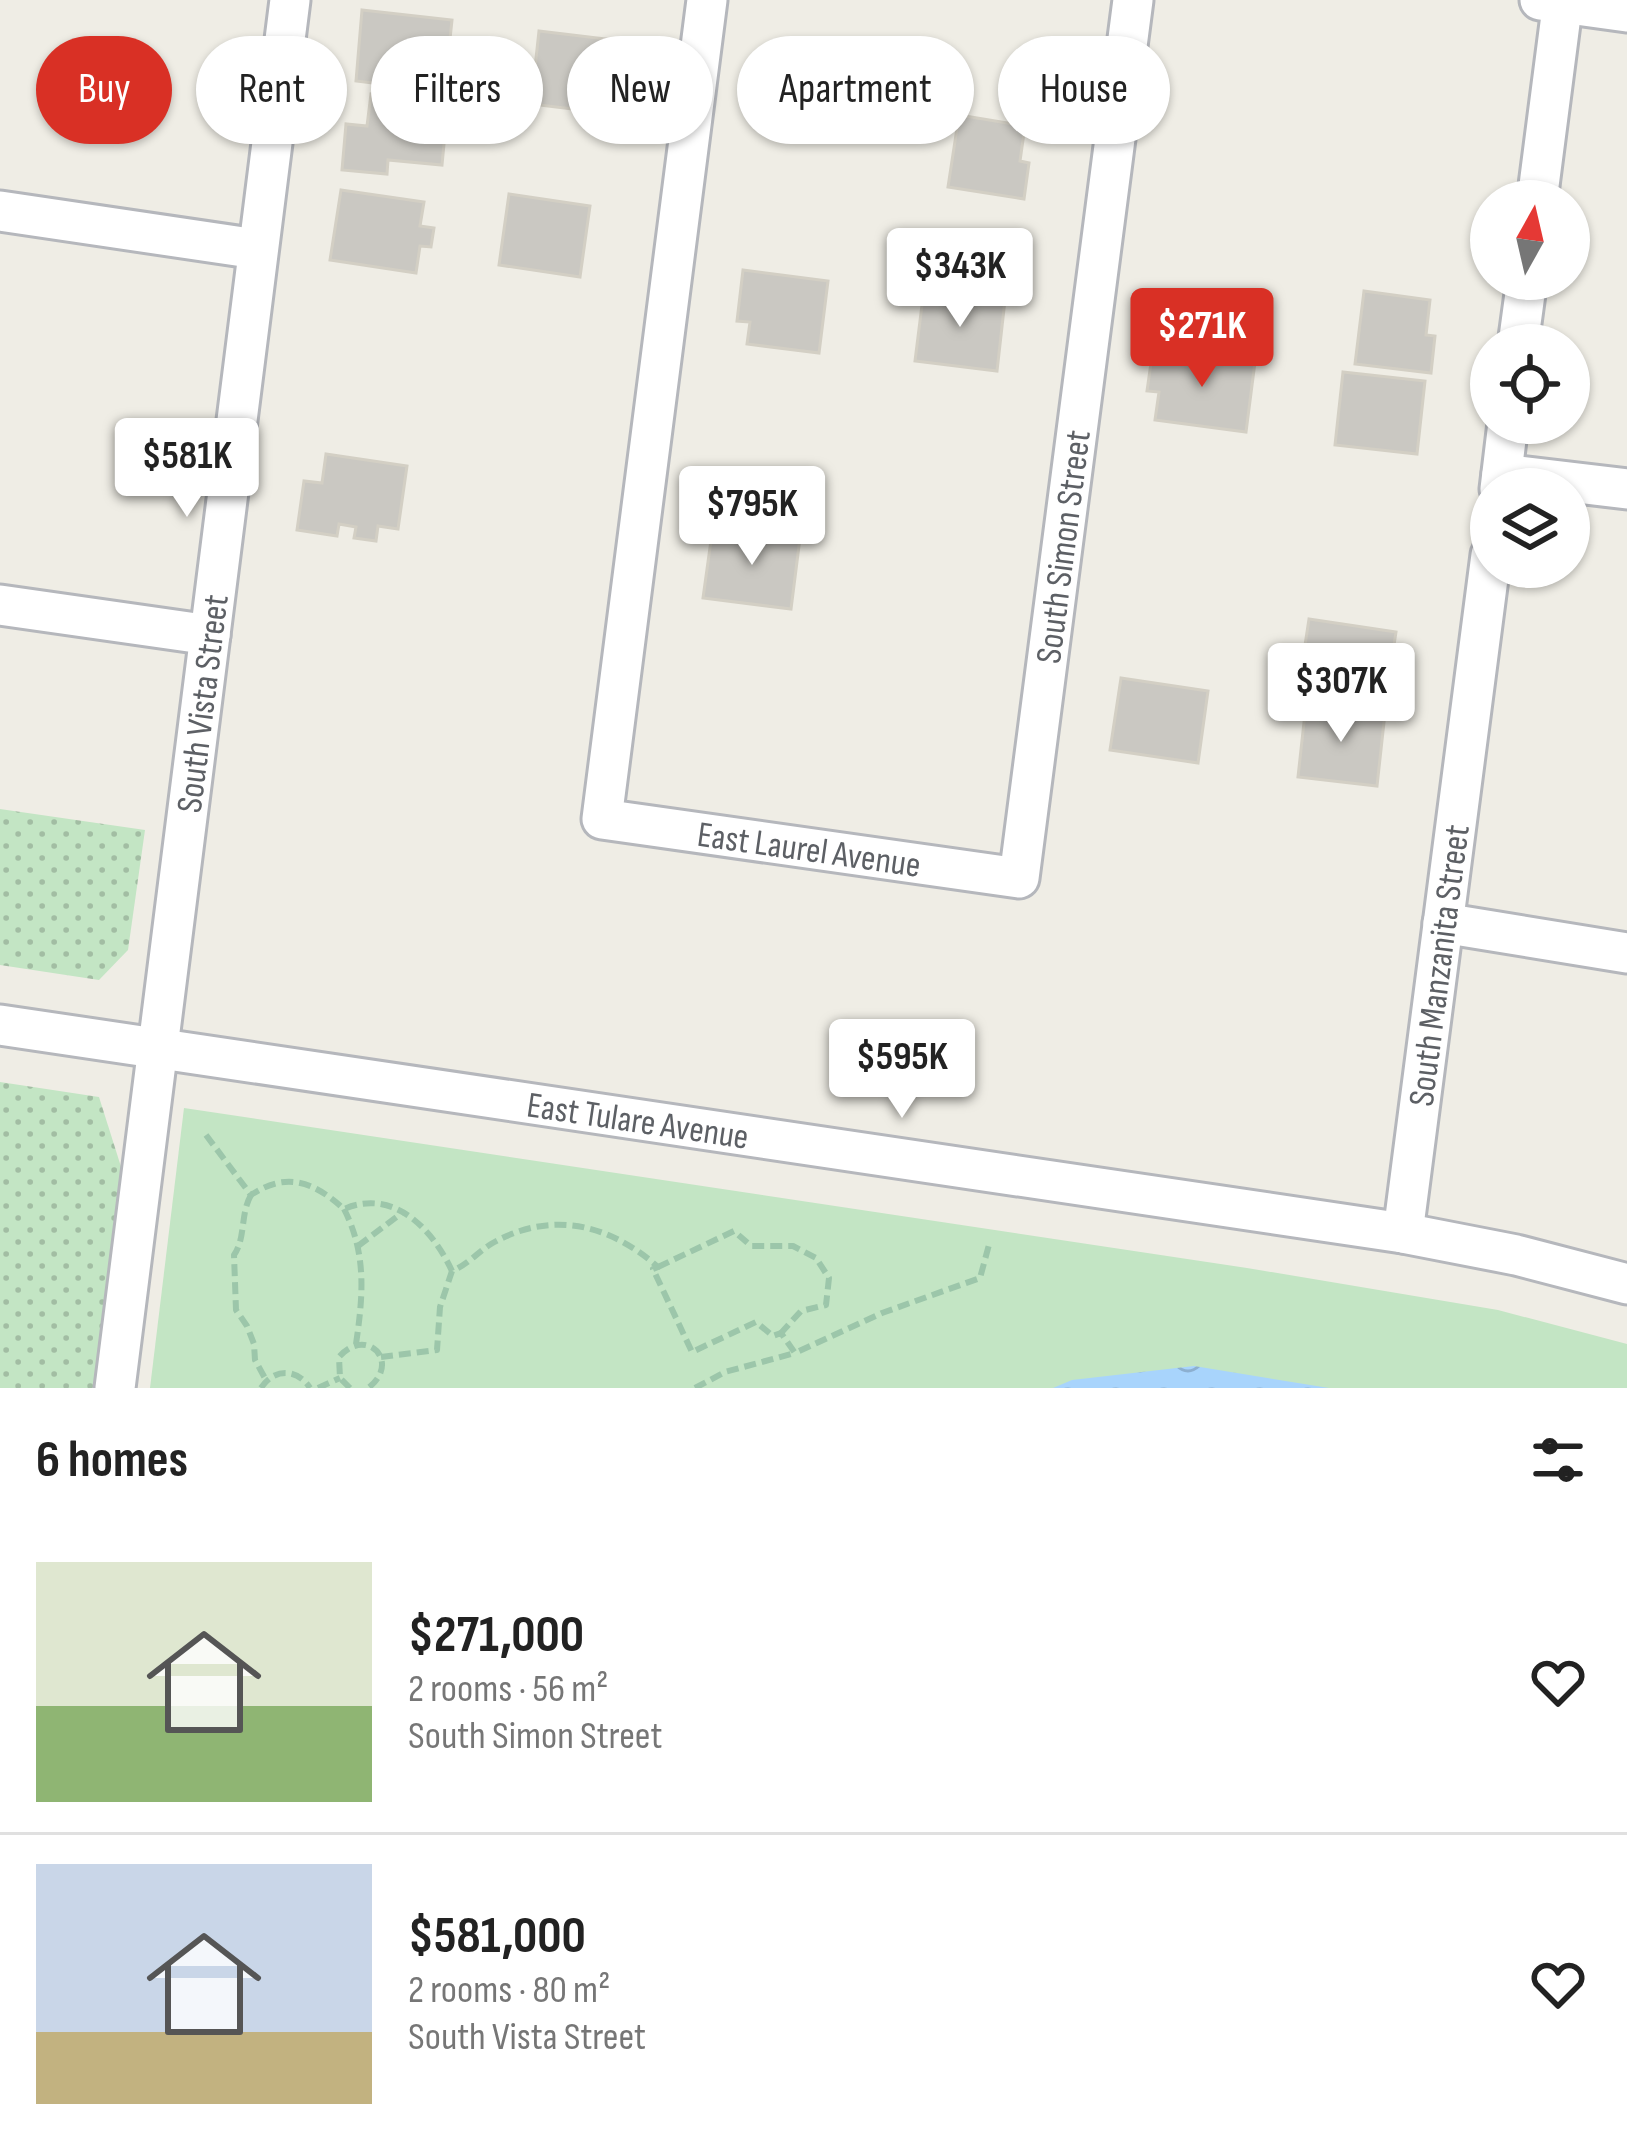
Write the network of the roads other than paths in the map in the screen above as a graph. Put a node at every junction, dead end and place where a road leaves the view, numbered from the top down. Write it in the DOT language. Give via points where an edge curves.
graph roads {
  1 [pos="290,0"];
  2 [pos="707,0"];
  3 [pos="1133,0"];
  4 [pos="1556,1"];
  5 [pos="1627,12"];
  6 [pos="1539,180"];
  7 [pos="0,211"];
  8 [pos="257,249"];
  9 [pos="1590,487"];
  10 [pos="1627,489"];
  11 [pos="1487,588"];
  12 [pos="0,605"];
  13 [pos="211,635"];
  14 [pos="1019,878"];
  15 [pos="1443,923"];
  16 [pos="1627,953"];
  17 [pos="0,1025"];
  18 [pos="157,1049"];
  19 [pos="1402,1233"];
  20 [pos="1627,1284"];
  21 [pos="115,1388"];
  1 -- 8 [label="street, South Vista Street"];
  2 -- 14 [label="street, East Laurel Avenue" via="602,819"];
  3 -- 14 [label="street, South Simon Street"];
  4 -- 5 [label="street"];
  4 -- 6 [label="street"];
  7 -- 8 [label="street"];
  8 -- 13 [label="street, South Vista Street"];
  9 -- 10 [label="street"];
  11 -- 15 [label="street, South Manzanita Street"];
  12 -- 13 [label="street"];
  13 -- 18 [label="street, South Vista Street"];
  15 -- 16 [label="street"];
  15 -- 19 [label="street, South Manzanita Street"];
  17 -- 18 [label="street, East Tulare Avenue"];
  18 -- 19 [label="street, East Tulare Avenue"];
  18 -- 21 [label="street, South Vista Street"];
  19 -- 20 [label="street, East Tulare Avenue"];
}
